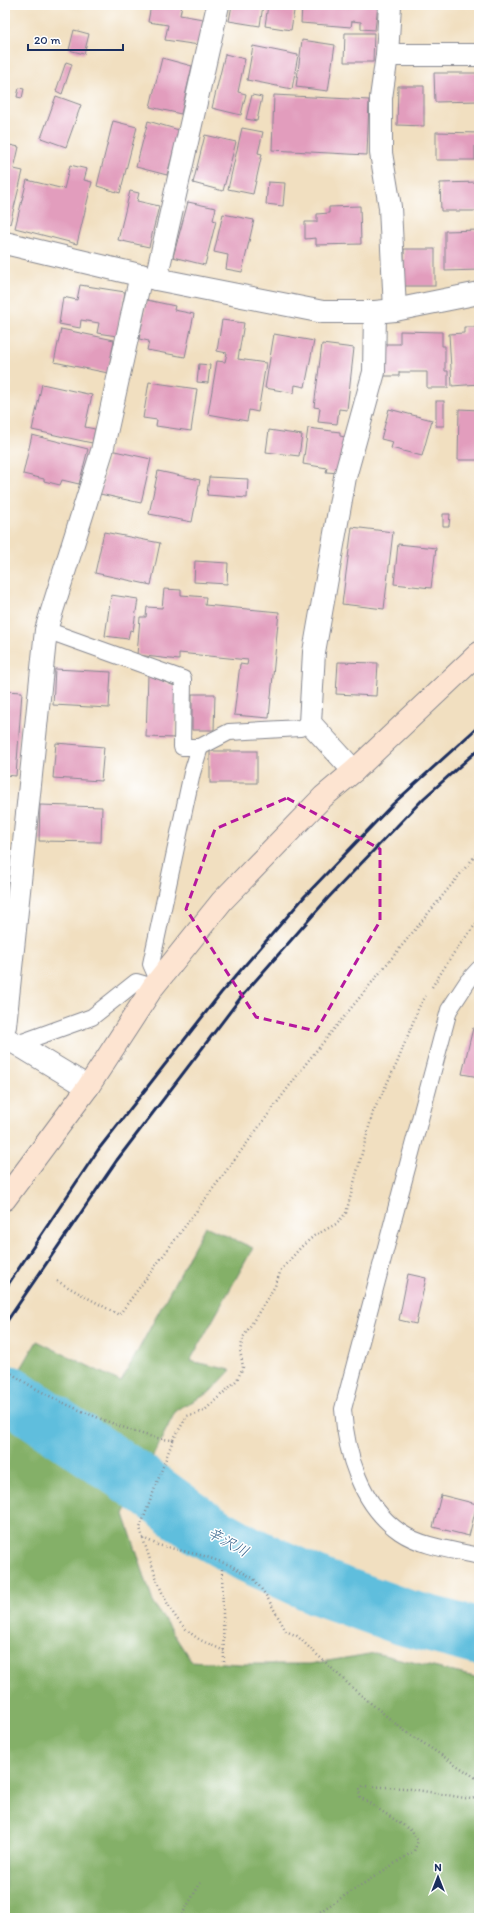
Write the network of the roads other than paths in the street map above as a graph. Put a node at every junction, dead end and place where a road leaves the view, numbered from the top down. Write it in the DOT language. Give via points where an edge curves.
graph roads {
  1 [pos="218,5"];
  2 [pos="390,5"];
  3 [pos="387,55"];
  4 [pos="479,55"];
  5 [pos="5,243"];
  6 [pos="148,277"];
  7 [pos="479,293"];
  8 [pos="385,311"];
  9 [pos="46,630"];
  10 [pos="479,653"];
  11 [pos="310,723"];
  12 [pos="200,747"];
  13 [pos="354,771"];
  14 [pos="479,969"];
  15 [pos="156,984"];
  16 [pos="5,1026"];
  17 [pos="11,1042"];
  18 [pos="88,1087"];
  19 [pos="5,1199"];
  20 [pos="479,1556"];
  1 -- 6 [label="street"];
  2 -- 3 [label="street"];
  3 -- 4 [label="street"];
  3 -- 8 [label="street" via="381,98 382,153 390,207"];
  5 -- 6 [label="street"];
  6 -- 8 [label="street" via="323,312"];
  6 -- 9 [label="street" via="102,451"];
  7 -- 8 [label="street"];
  8 -- 11 [label="street" via="374,372 345,477 314,652"];
  9 -- 12 [label="lane" via="183,679 182,747"];
  9 -- 16 [label="street"];
  10 -- 13 [label="street"];
  11 -- 12 [label="lane" via="300,728 229,732"];
  11 -- 13 [label="street"];
  12 -- 15 [label="lane" via="192,773 151,964"];
  13 -- 15 [label="street" via="323,797 222,901"];
  14 -- 20 [label="lane" via="449,1010 343,1409 344,1432 351,1462 365,1492 383,1517 401,1533 424,1543"];
  15 -- 17 [label="lane" via="136,982 92,1017"];
  15 -- 18 [label="street"];
  17 -- 18 [label="street"];
  18 -- 19 [label="street"];
}
